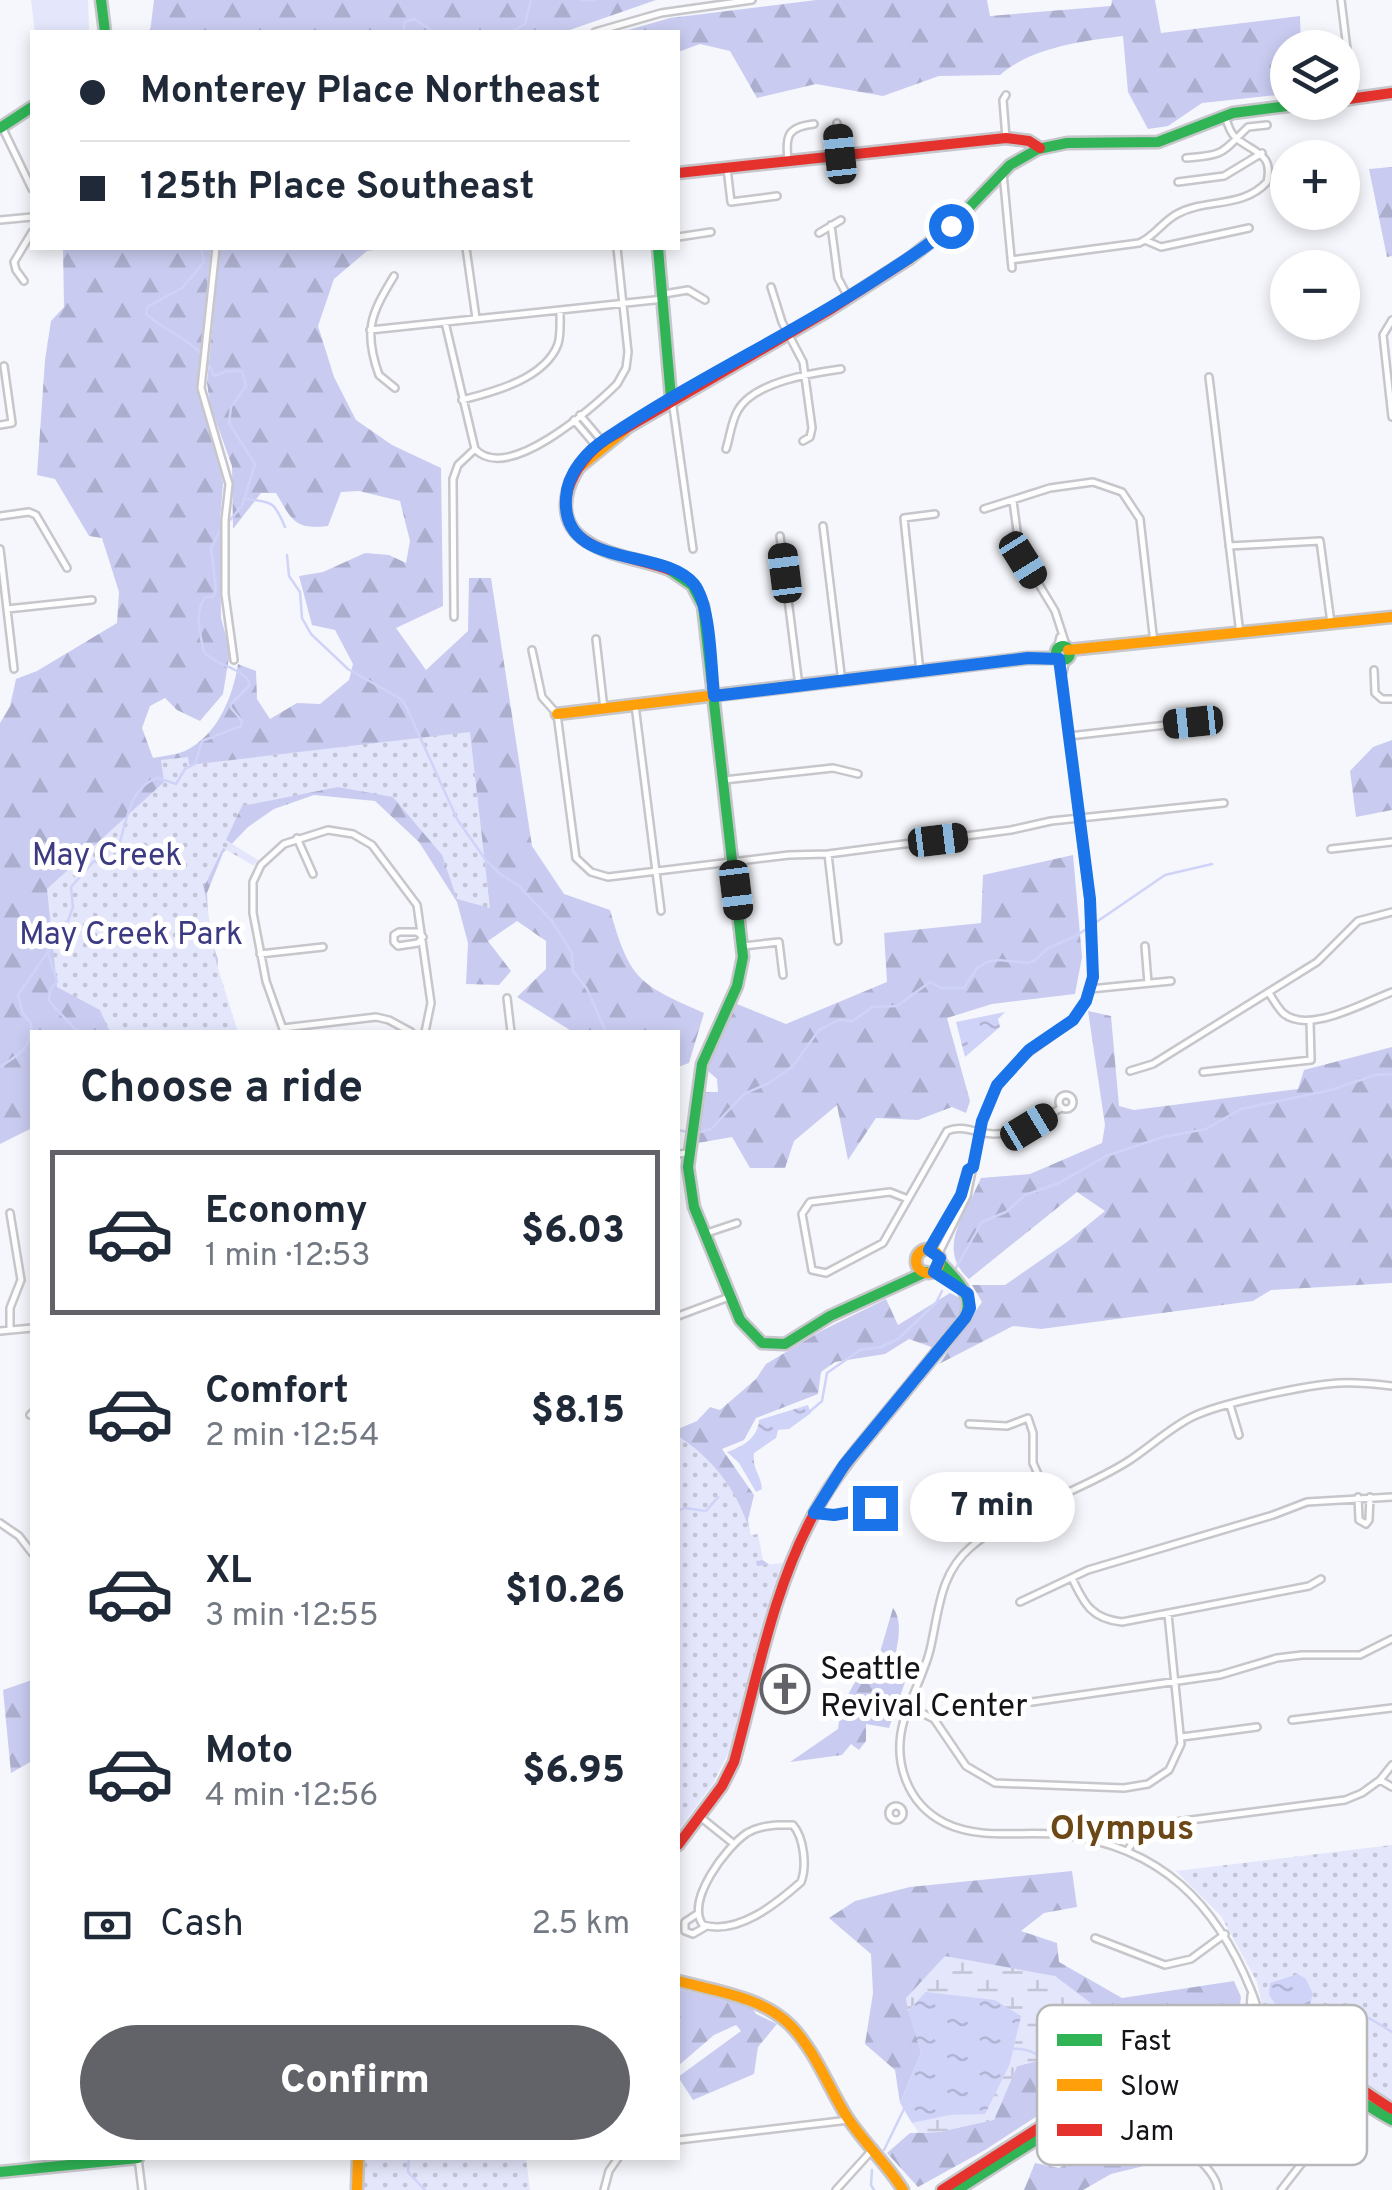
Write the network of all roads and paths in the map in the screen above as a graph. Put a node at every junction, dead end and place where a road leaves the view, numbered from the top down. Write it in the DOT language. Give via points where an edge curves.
graph roads {
  1 [pos="101,0"];
  2 [pos="752,0"];
  3 [pos="1341,0"];
  4 [pos="105,30"];
  5 [pos="602,30"];
  6 [pos="1343,30"];
  7 [pos="1392,93"];
  8 [pos="1006,95"];
  9 [pos="1360,97"];
  10 [pos="30,108"];
  11 [pos="1270,109"];
  12 [pos="1224,115"];
  13 [pos="836,123"];
  14 [pos="814,124"];
  15 [pos="1267,125"];
  16 [pos="1,128"];
  17 [pos="1006,138"];
  18 [pos="1238,139"];
  19 [pos="1040,148"];
  20 [pos="1262,153"];
  21 [pos="840,154"];
  22 [pos="1186,158"];
  23 [pos="788,160"];
  24 [pos="727,168"];
  25 [pos="1003,170"];
  26 [pos="680,173"];
  27 [pos="1178,182"];
  28 [pos="30,186"];
  29 [pos="777,196"];
  30 [pos="30,216"];
  31 [pos="0,220"];
  32 [pos="841,220"];
  33 [pos="831,226"];
  34 [pos="1250,228"];
  35 [pos="711,232"];
  36 [pos="819,233"];
  37 [pos="30,235"];
  38 [pos="680,237"];
  39 [pos="1146,240"];
  40 [pos="216,250"];
  41 [pos="466,250"];
  42 [pos="617,250"];
  43 [pos="658,250"];
  44 [pos="1011,260"];
  45 [pos="1012,268"];
  46 [pos="394,276"];
  47 [pos="24,281"];
  48 [pos="771,287"];
  49 [pos="664,296"];
  50 [pos="848,297"];
  51 [pos="705,300"];
  52 [pos="624,303"];
  53 [pos="560,312"];
  54 [pos="476,318"];
  55 [pos="445,322"];
  56 [pos="1389,323"];
  57 [pos="370,330"];
  58 [pos="790,334"];
  59 [pos="1389,364"];
  60 [pos="4,366"];
  61 [pos="841,369"];
  62 [pos="805,374"];
  63 [pos="1209,377"];
  64 [pos="395,388"];
  65 [pos="670,398"];
  66 [pos="462,400"];
  67 [pos="1392,417"];
  68 [pos="577,418"];
  69 [pos="0,424"];
  70 [pos="630,426"];
  71 [pos="804,441"];
  72 [pos="599,444"];
  73 [pos="474,449"];
  74 [pos="726,450"];
  75 [pos="572,476"];
  76 [pos="1014,501"];
  77 [pos="984,508"];
  78 [pos="936,514"];
  79 [pos="0,516"];
  80 [pos="823,526"];
  81 [pos="780,536"];
  82 [pos="1229,546"];
  83 [pos="693,549"];
  84 [pos="0,550"];
  85 [pos="67,568"];
  86 [pos="92,600"];
  87 [pos="7,609"];
  88 [pos="1392,616"];
  89 [pos="454,618"];
  90 [pos="1331,623"];
  91 [pos="1240,634"];
  92 [pos="596,639"];
  93 [pos="1154,642"];
  94 [pos="532,650"];
  95 [pos="1062,654"];
  96 [pos="234,660"];
  97 [pos="14,669"];
  98 [pos="1374,670"];
  99 [pos="920,672"];
  100 [pos="842,682"];
  101 [pos="799,686"];
  102 [pos="714,696"];
  103 [pos="1392,699"];
  104 [pos="635,705"];
  105 [pos="604,708"];
  106 [pos="557,714"];
  107 [pos="1193,722"];
  108 [pos="1068,736"];
  109 [pos="858,774"];
  110 [pos="724,780"];
  111 [pos="1224,803"];
  112 [pos="1080,820"];
  113 [pos="296,838"];
  114 [pos="1392,842"];
  115 [pos="1331,849"];
  116 [pos="828,854"];
  117 [pos="733,862"];
  118 [pos="656,872"];
  119 [pos="313,874"];
  120 [pos="662,911"];
  121 [pos="1392,912"];
  122 [pos="423,937"];
  123 [pos="838,941"];
  124 [pos="322,946"];
  125 [pos="743,946"];
  126 [pos="1145,946"];
  127 [pos="260,954"];
  128 [pos="783,975"];
  129 [pos="1171,981"];
  130 [pos="1148,984"];
  131 [pos="1090,989"];
  132 [pos="1392,992"];
  133 [pos="1268,993"];
  134 [pos="507,998"];
  135 [pos="1310,1021"];
  136 [pos="283,1030"];
  137 [pos="408,1030"];
  138 [pos="425,1030"];
  139 [pos="511,1030"];
  140 [pos="1130,1071"];
  141 [pos="1203,1072"];
  142 [pos="1060,1108"];
  143 [pos="979,1133"];
  144 [pos="683,1153"];
  145 [pos="908,1199"];
  146 [pos="10,1213"];
  147 [pos="737,1223"];
  148 [pos="704,1234"];
  149 [pos="933,1262"];
  150 [pos="901,1284"];
  151 [pos="729,1297"];
  152 [pos="680,1315"];
  153 [pos="30,1328"];
  154 [pos="10,1330"];
  155 [pos="0,1331"];
  156 [pos="1392,1386"];
  157 [pos="1230,1405"];
  158 [pos="969,1424"];
  159 [pos="1239,1436"];
  160 [pos="1370,1497"];
  161 [pos="1392,1497"];
  162 [pos="1358,1498"];
  163 [pos="1050,1502"];
  164 [pos="875,1508"];
  165 [pos="814,1513"];
  166 [pos="0,1523"];
  167 [pos="30,1551"];
  168 [pos="1071,1578"];
  169 [pos="1321,1579"];
  170 [pos="1020,1602"];
  171 [pos="1168,1614"];
  172 [pos="1392,1639"];
  173 [pos="1175,1682"];
  174 [pos="1020,1699"];
  175 [pos="908,1706"];
  176 [pos="1392,1708"];
  177 [pos="1292,1720"];
  178 [pos="1257,1727"];
  179 [pos="1182,1737"];
  180 [pos="1392,1765"];
  181 [pos="1380,1780"];
  182 [pos="1392,1787"];
  183 [pos="915,1800"];
  184 [pos="902,1808"];
  185 [pos="699,1816"];
  186 [pos="680,1842"];
  187 [pos="734,1844"];
  188 [pos="1127,1851"];
  189 [pos="1225,1934"];
  190 [pos="1095,1938"];
  191 [pos="680,1982"];
  192 [pos="1252,1992"];
  193 [pos="1252,2005"];
  194 [pos="1257,2005"];
  195 [pos="1369,2101"];
  196 [pos="1367,2104"];
  197 [pos="1392,2109"];
  198 [pos="850,2120"];
  199 [pos="1392,2120"];
  200 [pos="1037,2130"];
  201 [pos="680,2140"];
  202 [pos="1037,2140"];
  203 [pos="874,2148"];
  204 [pos="118,2160"];
  205 [pos="138,2160"];
  206 [pos="358,2160"];
  207 [pos="617,2160"];
  208 [pos="1205,2165"];
  209 [pos="1301,2165"];
  210 [pos="0,2172"];
  211 [pos="142,2190"];
  212 [pos="357,2190"];
  213 [pos="604,2190"];
  214 [pos="836,2190"];
  215 [pos="903,2190"];
  216 [pos="942,2190"];
  217 [pos="957,2190"];
  218 [pos="1218,2190"];
  219 [pos="1282,2190"];
  1 -- 4 [label="street"];
  2 -- 5 [label="street" via="673,10"];
  3 -- 6 [label="street"];
  7 -- 9 [label="street"];
  8 -- 17 [label="street"];
  10 -- 16 [label="street"];
  11 -- 12 [label="street"];
  12 -- 18 [label="street"];
  12 -- 19 [label="street" via="1158,142"];
  13 -- 21 [label="street"];
  14 -- 23 [label="street" via="789,132"];
  15 -- 18 [label="street" via="1248,127"];
  16 -- 28 [label="street"];
  17 -- 19 [label="street"];
  17 -- 21 [label="street"];
  18 -- 20 [label="street"];
  18 -- 22 [label="street" via="1220,154"];
  19 -- 25 [label="street"];
  20 -- 27 [label="street" via="1229,174"];
  20 -- 39 [label="street" via="1269,170 1264,186 1230,203 1176,214"];
  21 -- 23 [label="street"];
  23 -- 24 [label="street"];
  24 -- 26 [label="street"];
  24 -- 29 [label="street" via="731,202"];
  25 -- 44 [label="street"];
  25 -- 50 [label="street" via="943,234"];
  30 -- 31 [label="street"];
  32 -- 33 [label="street"];
  33 -- 36 [label="street"];
  33 -- 50 [label="street" via="838,278"];
  34 -- 39 [label="street" via="1161,248"];
  35 -- 38 [label="street"];
  37 -- 47 [label="street" via="14,262"];
  39 -- 44 [label="street"];
  40 -- 96 [label="street" via="201,378 228,478 226,616"];
  41 -- 54 [label="street"];
  42 -- 52 [label="street"];
  43 -- 49 [label="street"];
  44 -- 45 [label="street"];
  46 -- 57 [label="street"];
  48 -- 58 [label="street"];
  49 -- 51 [label="street" via="688,290"];
  49 -- 52 [label="street"];
  49 -- 65 [label="street"];
  50 -- 58 [label="street"];
  52 -- 53 [label="street"];
  52 -- 68 [label="street" via="626,368"];
  53 -- 54 [label="street"];
  53 -- 66 [label="street" via="558,343 544,363 502,388"];
  54 -- 55 [label="street"];
  55 -- 57 [label="street"];
  55 -- 66 [label="street"];
  56 -- 59 [label="street"];
  57 -- 64 [label="street" via="379,375"];
  58 -- 62 [label="street"];
  58 -- 65 [label="street"];
  59 -- 67 [label="street"];
  60 -- 69 [label="street" via="12,422"];
  61 -- 62 [label="street"];
  62 -- 71 [label="street" via="812,428"];
  62 -- 74 [label="street" via="743,404"];
  63 -- 82 [label="street"];
  65 -- 70 [label="street"];
  65 -- 83 [label="street"];
  66 -- 73 [label="street"];
  68 -- 72 [label="street"];
  68 -- 73 [label="street" via="520,454 484,457"];
  70 -- 72 [label="street"];
  70 -- 75 [label="street"];
  72 -- 75 [label="street"];
  73 -- 89 [label="street" via="453,479"];
  75 -- 102 [label="street" via="566,507 580,538 680,573 698,589"];
  76 -- 77 [label="street"];
  76 -- 93 [label="street" via="1093,482 1122,492 1140,519"];
  76 -- 95 [label="street" via="1020,553 1055,611"];
  78 -- 99 [label="street" via="904,518"];
  79 -- 85 [label="street" via="36,515"];
  80 -- 100 [label="street"];
  81 -- 101 [label="street"];
  82 -- 90 [label="street" via="1320,541"];
  82 -- 91 [label="street"];
  84 -- 87 [label="street"];
  86 -- 87 [label="street"];
  87 -- 97 [label="street"];
  88 -- 90 [label="street"];
  90 -- 91 [label="street"];
  91 -- 93 [label="street"];
  92 -- 105 [label="street"];
  93 -- 95 [label="street"];
  94 -- 106 [label="street" via="542,697"];
  95 -- 99 [label="street"];
  95 -- 108 [label="street"];
  98 -- 103 [label="street" via="1378,696"];
  99 -- 100 [label="street"];
  100 -- 101 [label="street"];
  101 -- 102 [label="street"];
  102 -- 104 [label="street"];
  102 -- 110 [label="street"];
  104 -- 105 [label="street"];
  104 -- 118 [label="street"];
  105 -- 106 [label="street"];
  106 -- 118 [label="street" via="572,846 582,866 608,876"];
  107 -- 108 [label="street"];
  108 -- 112 [label="street"];
  109 -- 110 [label="street" via="833,768"];
  110 -- 117 [label="street"];
  111 -- 112 [label="street"];
  112 -- 116 [label="street"];
  112 -- 131 [label="street" via="1093,937"];
  113 -- 119 [label="street"];
  113 -- 122 [label="street" via="328,830 366,840 413,898"];
  113 -- 127 [label="street" via="261,865 254,882"];
  114 -- 115 [label="street"];
  116 -- 117 [label="street"];
  116 -- 123 [label="street"];
  117 -- 118 [label="street"];
  117 -- 125 [label="street"];
  118 -- 120 [label="street"];
  121 -- 133 [label="street" via="1358,921 1326,955"];
  122 -- 122 [label="street" via="399,932 394,942 402,946"];
  122 -- 138 [label="street" via="432,1003"];
  124 -- 127 [label="street"];
  125 -- 128 [label="street" via="779,942"];
  125 -- 144 [label="street" via="739,979 702,1064"];
  126 -- 130 [label="street"];
  127 -- 136 [label="street"];
  129 -- 130 [label="street"];
  130 -- 131 [label="street"];
  131 -- 143 [label="street" via="1073,1020 1002,1078"];
  132 -- 135 [label="street"];
  133 -- 135 [label="street" via="1293,1019"];
  133 -- 140 [label="street" via="1153,1064"];
  134 -- 139 [label="street"];
  135 -- 141 [label="street" via="1312,1060"];
  136 -- 137 [label="street" via="376,1018"];
  142 -- 143 [label="street" via="1019,1131"];
  143 -- 145 [label="street" via="947,1131"];
  143 -- 149 [label="street" via="967,1196"];
  144 -- 148 [label="street"];
  145 -- 145 [label="street" via="876,1250 826,1272 812,1270 804,1207 810,1202 890,1192"];
  146 -- 154 [label="street" via="21,1280"];
  147 -- 148 [label="street"];
  148 -- 151 [label="street"];
  149 -- 150 [label="street"];
  149 -- 150 [label="street" via="922,1252"];
  149 -- 165 [label="street" via="969,1298 965,1318 844,1465"];
  150 -- 151 [label="street" via="777,1346 754,1338"];
  151 -- 152 [label="street"];
  153 -- 154 [label="street"];
  154 -- 155 [label="street"];
  156 -- 157 [label="street" via="1337,1383"];
  157 -- 159 [label="street"];
  157 -- 163 [label="street" via="1191,1418"];
  158 -- 163 [label="street" via="1007,1426 1028,1418 1033,1464"];
  160 -- 161 [label="street"];
  160 -- 162 [label="street"];
  160 -- 162 [label="street" via="1366,1524 1359,1520"];
  162 -- 168 [label="street" via="1307,1502"];
  163 -- 175 [label="street" via="986,1536 959,1559 944,1584 927,1660"];
  164 -- 165 [label="street"];
  165 -- 185 [label="street" via="780,1595 734,1762"];
  166 -- 167 [label="street"];
  168 -- 170 [label="street"];
  168 -- 171 [label="street" via="1084,1604 1104,1619 1130,1622"];
  169 -- 171 [label="street"];
  171 -- 173 [label="street"];
  172 -- 173 [label="street" via="1360,1656 1290,1656"];
  173 -- 174 [label="street"];
  173 -- 179 [label="street"];
  175 -- 179 [label="street" via="940,1725 974,1773 1007,1786 1148,1784 1169,1770"];
  175 -- 183 [label="street" via="900,1746"];
  176 -- 177 [label="street"];
  178 -- 179 [label="street"];
  180 -- 181 [label="street"];
  181 -- 182 [label="street"];
  181 -- 188 [label="street" via="1334,1802 1160,1824 1138,1835"];
  183 -- 184 [label="street"];
  183 -- 188 [label="street" via="943,1822 969,1831 1065,1835"];
  185 -- 186 [label="street"];
  185 -- 187 [label="street"];
  187 -- 187 [label="street" via="759,1828 792,1825 801,1837 804,1874 742,1922 720,1927 701,1921 706,1883"];
  188 -- 189 [label="street" via="1179,1883"];
  189 -- 190 [label="street" via="1191,1958 1165,1965"];
  189 -- 192 [label="street"];
  191 -- 198 [label="street" via="781,2016"];
  192 -- 193 [label="street"];
  192 -- 194 [label="street"];
  195 -- 196 [label="street"];
  195 -- 197 [label="street"];
  195 -- 199 [label="street"];
  198 -- 201 [label="street"];
  198 -- 203 [label="street"];
  200 -- 216 [label="street"];
  202 -- 217 [label="street"];
  203 -- 214 [label="street"];
  203 -- 215 [label="street"];
  204 -- 210 [label="street"];
  205 -- 211 [label="street"];
  206 -- 212 [label="street"];
  207 -- 213 [label="street"];
  208 -- 218 [label="street"];
  209 -- 219 [label="street"];
}
